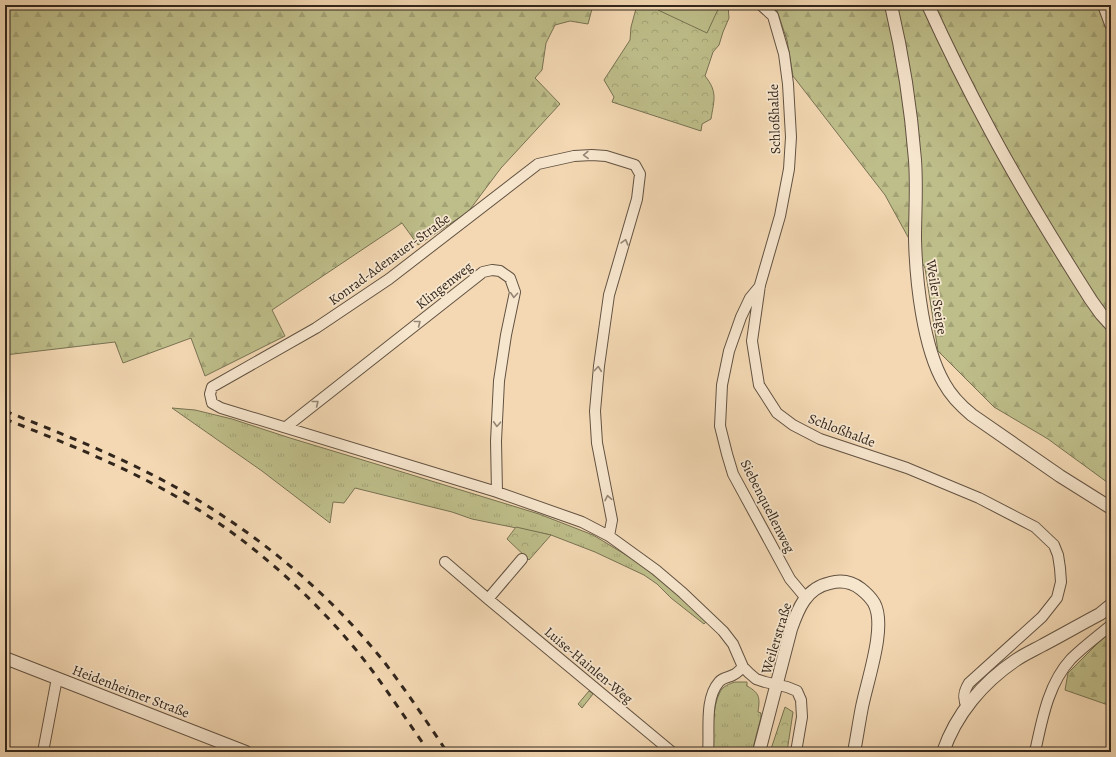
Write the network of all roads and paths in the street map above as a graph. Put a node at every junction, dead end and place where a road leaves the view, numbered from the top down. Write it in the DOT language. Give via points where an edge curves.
graph roads {
  1 [pos="761,5"];
  2 [pos="891,5"];
  3 [pos="928,5"];
  4 [pos="1104,5"];
  5 [pos="1111,24"];
  6 [pos="760,286"];
  7 [pos="1111,325"];
  8 [pos="286,427"];
  9 [pos="497,492"];
  10 [pos="1111,508"];
  11 [pos="609,536"];
  12 [pos="522,559"];
  13 [pos="446,562"];
  14 [pos="805,597"];
  15 [pos="488,599"];
  16 [pos="1111,605"];
  17 [pos="1111,625"];
  18 [pos="5,658"];
  19 [pos="743,667"];
  20 [pos="57,678"];
  21 [pos="777,684"];
  22 [pos="967,707"];
  23 [pos="43,752"];
  24 [pos="246,752"];
  25 [pos="672,752"];
  26 [pos="708,752"];
  27 [pos="759,752"];
  28 [pos="796,752"];
  29 [pos="854,752"];
  30 [pos="943,752"];
  31 [pos="1035,752"];
  1 -- 6 [label="street, Schloßhalde" via="773,16 784,54 791,137 789,169 780,216"];
  2 -- 10 [label="street, Weiler Steige" via="904,72 912,135 919,295 926,333 938,372 952,396 972,415"];
  3 -- 7 [label="street" via="963,79 1005,158 1091,300"];
  4 -- 5 [label="street"];
  6 -- 14 [label="street, Siebenquellenweg" via="750,298 741,316 729,351 722,385 720,426 733,474 790,579"];
  6 -- 22 [label="street, Schloßhalde" via="752,341 760,385 777,413 792,425 820,439 907,468 979,498 1035,527 1054,544 1058,554 1061,582 1057,598 1042,617 969,683 964,697"];
  8 -- 9 [label="street, Konrad-Adenauer-Straße"];
  8 -- 9 [label="street, Klingenweg, one-way" via="483,272 500,271 510,278 515,292 499,381"];
  11 -- 8 [label="street, Konrad-Adenauer-Straße, one-way" via="612,520 597,443 595,411 598,366 609,294 637,198 640,174 635,165 606,156 592,155 538,164 389,279 316,328 212,387 212,403 221,408"];
  9 -- 11 [label="street, Konrad-Adenauer-Straße" via="582,522"];
  11 -- 19 [label="street, Konrad-Adenauer-Straße" via="684,593 723,631 733,644"];
  12 -- 15 [label="street"];
  13 -- 15 [label="street, Luise-Hainlen-Weg"];
  14 -- 21 [label="street, Weilerstraße" via="791,629"];
  14 -- 29 [label="street, Weilerstraße" via="825,584 836,581 848,582 866,593 878,614 877,641 861,708"];
  15 -- 25 [label="street, Luise-Hainlen-Weg"];
  16 -- 22 [label="street" via="1100,614 1017,659 980,691"];
  17 -- 31 [label="street" via="1071,660 1054,683 1043,715"];
  18 -- 20 [label="street, Heidenheimer Straße"];
  19 -- 21 [label="street, Konrad-Adenauer-Straße" via="756,679"];
  19 -- 26 [label="street" via="720,682 711,697"];
  20 -- 23 [label="street"];
  20 -- 24 [label="street, Heidenheimer Straße"];
  21 -- 27 [label="street, Weilerstraße"];
  21 -- 28 [label="street, Konrad-Adenauer-Straße" via="797,691 801,700 802,717"];
  22 -- 30 [label="street"];
}
